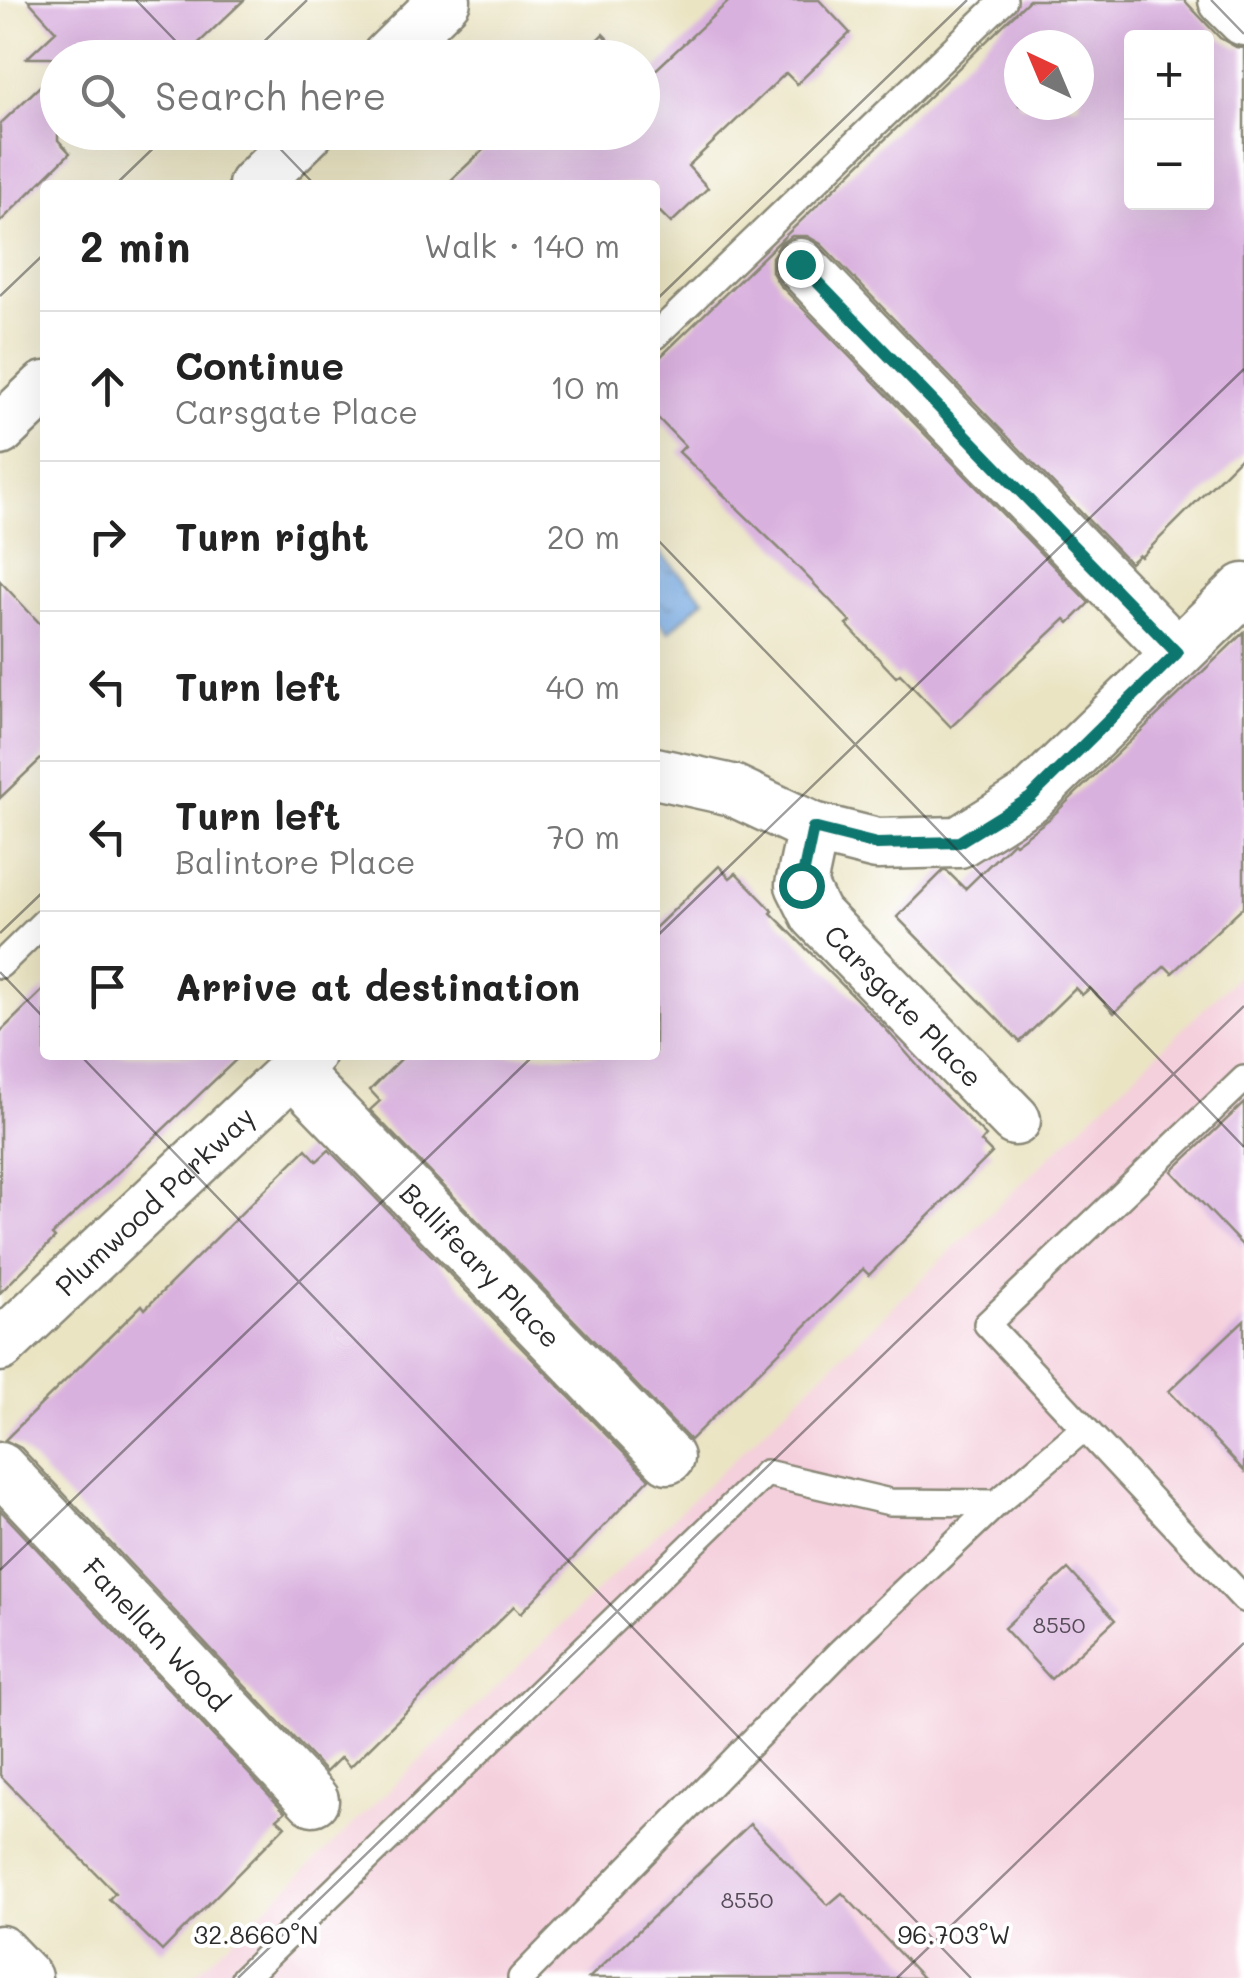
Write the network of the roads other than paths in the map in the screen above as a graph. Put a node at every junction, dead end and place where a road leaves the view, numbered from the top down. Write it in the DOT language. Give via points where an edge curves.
graph roads {
  1 [pos="446,0"];
  2 [pos="1004,0"];
  3 [pos="1224,0"];
  4 [pos="1244,20"];
  5 [pos="405,40"];
  6 [pos="290,150"];
  7 [pos="259,180"];
  8 [pos="800,264"];
  9 [pos="660,331"];
  10 [pos="40,392"];
  11 [pos="0,430"];
  12 [pos="1244,589"];
  13 [pos="1177,653"];
  14 [pos="660,773"];
  15 [pos="813,828"];
  16 [pos="40,927"];
  17 [pos="0,965"];
  18 [pos="301,1063"];
  19 [pos="1244,1079"];
  20 [pos="1016,1120"];
  21 [pos="0,1346"];
  22 [pos="1084,1428"];
  23 [pos="668,1458"];
  24 [pos="0,1468"];
  25 [pos="997,1503"];
  26 [pos="1244,1599"];
  27 [pos="314,1800"];
  28 [pos="0,1951"];
  29 [pos="26,1978"];
  30 [pos="244,1978"];
  31 [pos="521,1978"];
  1 -- 5 [label="street"];
  2 -- 9 [label="lane"];
  3 -- 4 [label="street"];
  6 -- 7 [label="street"];
  8 -- 13 [label="street"];
  10 -- 11 [label="street"];
  12 -- 13 [label="street"];
  13 -- 15 [label="street" via="1030,798 959,842 877,844"];
  14 -- 15 [label="street" via="732,790"];
  15 -- 20 [label="street, Carsgate Place" via="801,885 816,915"];
  16 -- 17 [label="lane"];
  18 -- 21 [label="street, Plumwood Parkway"];
  18 -- 23 [label="street, Ballifeary Place"];
  19 -- 22 [label="lane" via="986,1324"];
  22 -- 25 [label="lane"];
  22 -- 26 [label="lane"];
  24 -- 27 [label="street, Fanellan Wood"];
  25 -- 30 [label="lane" via="890,1502 766,1474"];
  25 -- 31 [label="lane" via="840,1652"];
  28 -- 29 [label="street"];
}
